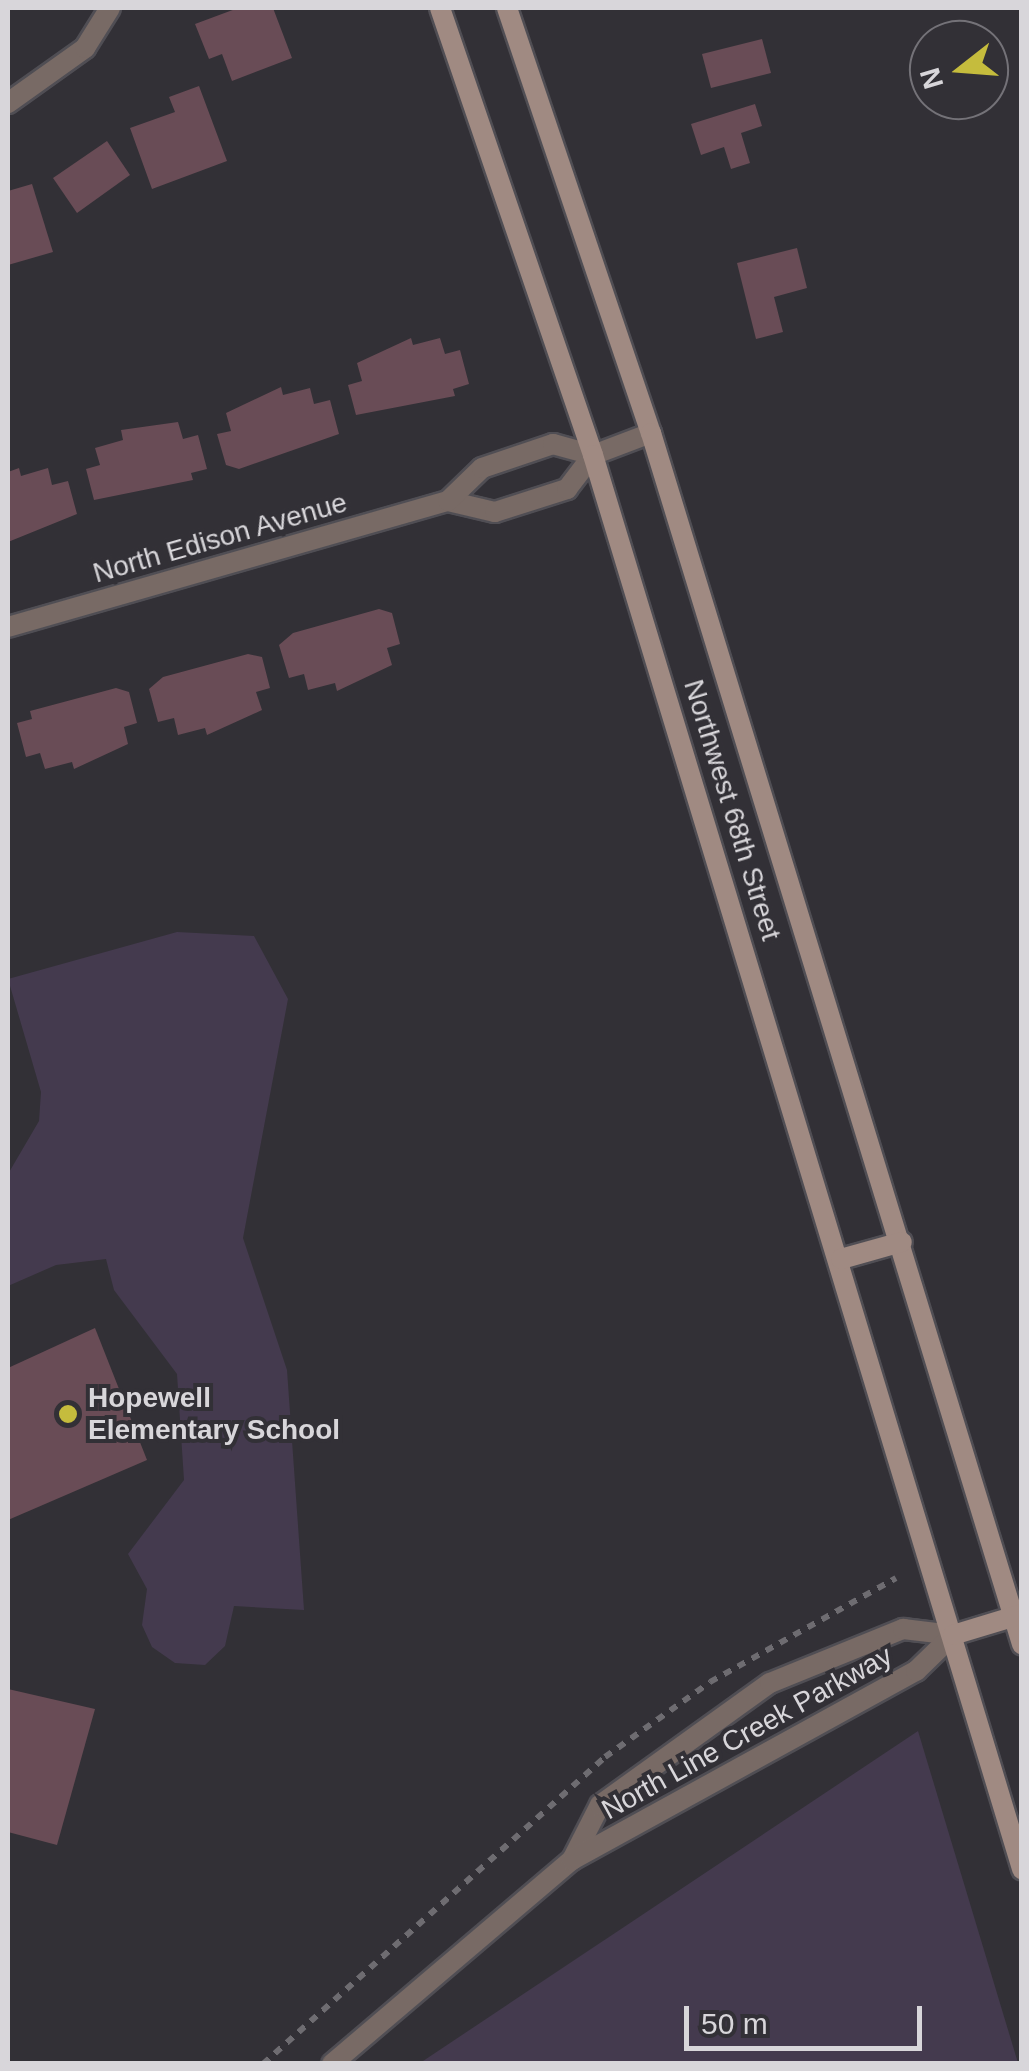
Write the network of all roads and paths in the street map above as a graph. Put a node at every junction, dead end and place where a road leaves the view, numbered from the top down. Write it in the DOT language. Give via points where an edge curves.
graph roads {
  1 [pos="110,8"];
  2 [pos="440,8"];
  3 [pos="507,8"];
  4 [pos="8,103"];
  5 [pos="651,432"];
  6 [pos="593,456"];
  7 [pos="448,501"];
  8 [pos="8,627"];
  9 [pos="902,1242"];
  10 [pos="841,1258"];
  11 [pos="1017,1615"];
  12 [pos="953,1635"];
  13 [pos="1022,1644"];
  14 [pos="572,1860"];
  15 [pos="1022,1869"];
  16 [pos="332,2064"];
  1 -- 4 [label="street" via="85,48"];
  2 -- 6 [label="main road, Northwest 68th Street"];
  3 -- 5 [label="main road, Northwest 68th Street"];
  5 -- 6 [label="street, North Edison Avenue"];
  5 -- 9 [label="main road, Northwest 68th Street"];
  6 -- 7 [label="street, North Edison Avenue" via="553,444 482,468"];
  6 -- 7 [label="street, North Edison Avenue" via="567,489 495,512"];
  6 -- 10 [label="main road, Northwest 68th Street"];
  7 -- 8 [label="street, North Edison Avenue"];
  9 -- 10 [label="main road"];
  9 -- 11 [label="main road, Northwest 68th Street"];
  10 -- 12 [label="main road, Northwest 68th Street"];
  11 -- 12 [label="main road"];
  11 -- 13 [label="main road, Northwest 68th Street"];
  12 -- 14 [label="street, North Line Creek Parkway" via="916,1671"];
  12 -- 14 [label="street, North Line Creek Parkway" via="903,1629 770,1683 600,1805"];
  12 -- 15 [label="main road, Northwest 68th Street"];
  14 -- 16 [label="street, North Line Creek Parkway"];
}
